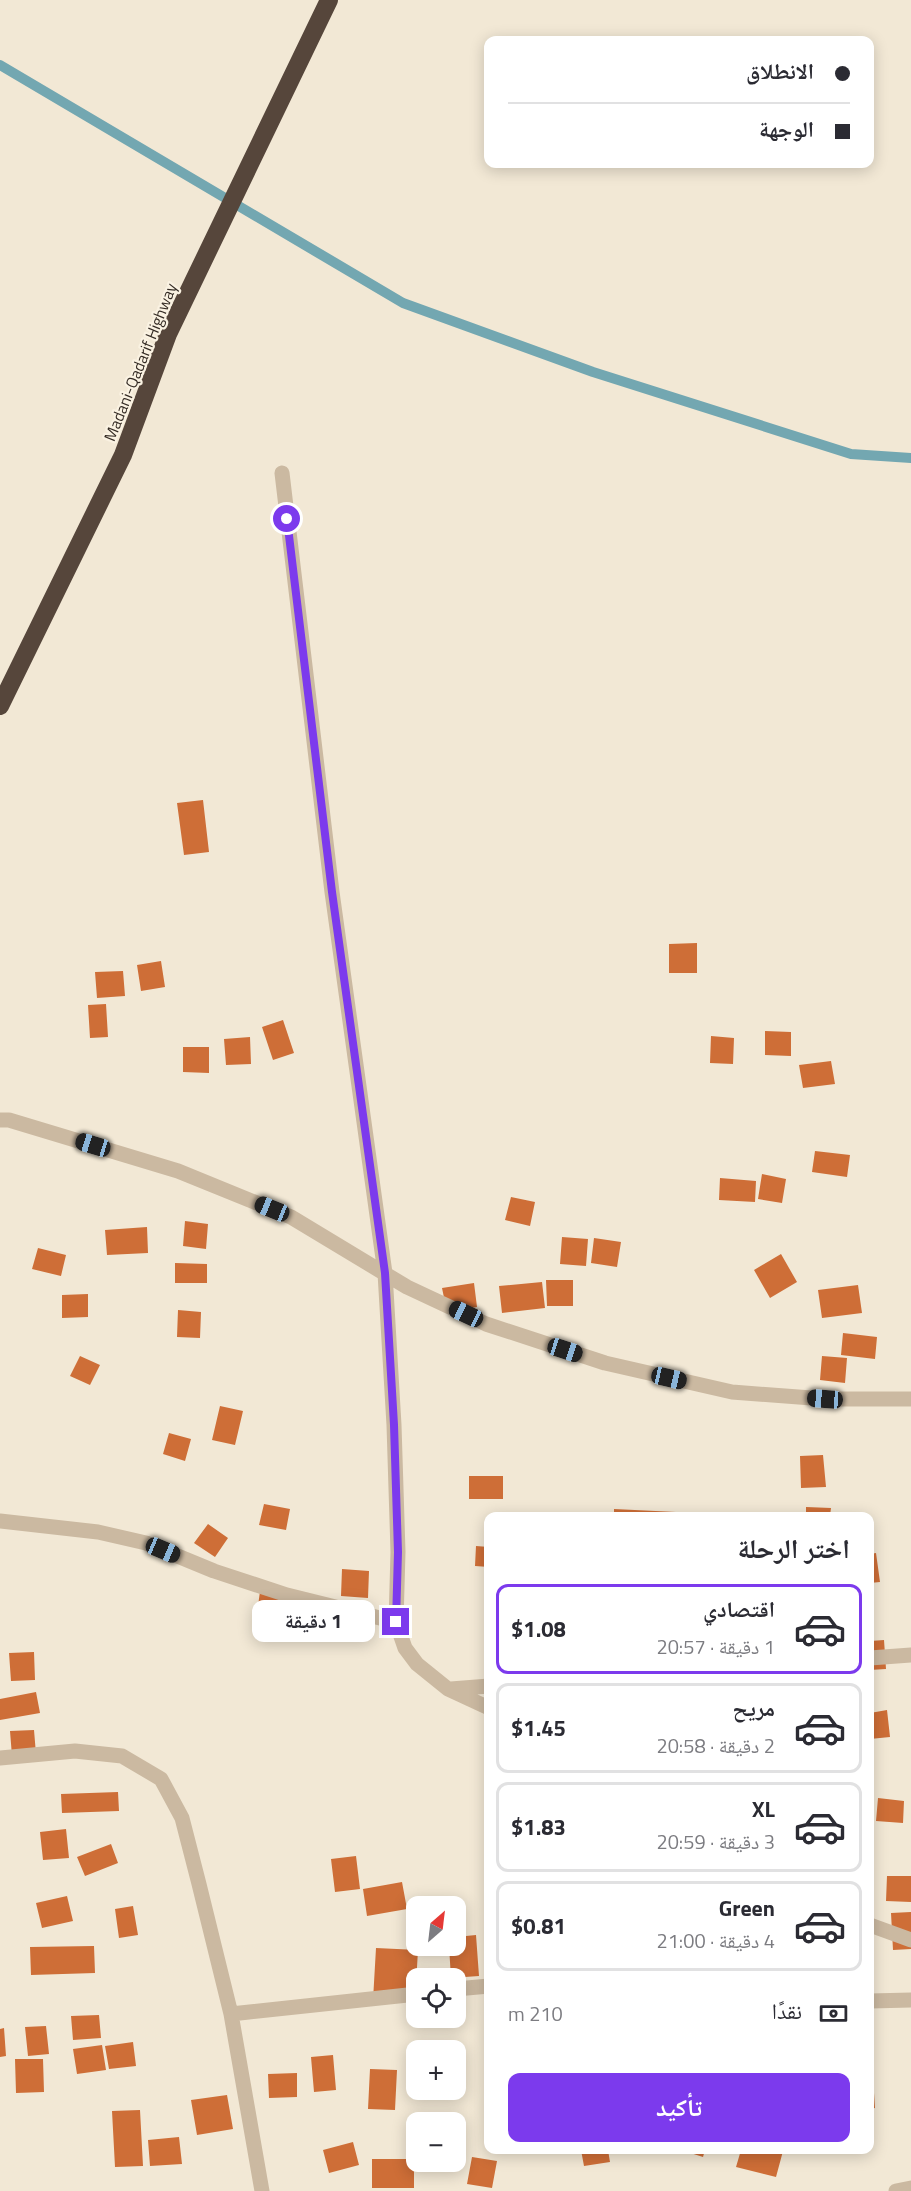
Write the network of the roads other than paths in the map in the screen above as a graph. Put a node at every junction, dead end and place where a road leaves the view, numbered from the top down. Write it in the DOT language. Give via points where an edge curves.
graph roads {
  1 [pos="329,0"];
  2 [pos="282,473"];
  3 [pos="0,706"];
  4 [pos="0,1120"];
  5 [pos="385,1273"];
  6 [pos="911,1399"];
  7 [pos="0,1521"];
  8 [pos="396,1622"];
  9 [pos="911,1655"];
  10 [pos="874,1658"];
  11 [pos="484,1686"];
  12 [pos="448,1689"];
  13 [pos="484,1706"];
  14 [pos="0,1758"];
  15 [pos="874,1926"];
  16 [pos="911,1940"];
  17 [pos="484,1986"];
  18 [pos="466,1988"];
  19 [pos="406,1995"];
  20 [pos="911,2000"];
  21 [pos="874,2001"];
  22 [pos="231,2014"];
  23 [pos="911,2188"];
  24 [pos="262,2191"];
  25 [pos="896,2191"];
  1 -- 3 [label="highway, Madani-Qadarif Highway" via="168,334 123,455"];
  2 -- 5 [label="street" via="332,892"];
  4 -- 5 [label="street" via="178,1171 291,1217"];
  5 -- 6 [label="street" via="486,1324 605,1363 732,1392 825,1399"];
  5 -- 8 [label="street" via="394,1425"];
  7 -- 8 [label="street" via="98,1532 146,1543 287,1595"];
  8 -- 12 [label="street" via="405,1648 417,1664"];
  9 -- 10 [label="street"];
  11 -- 12 [label="street"];
  12 -- 13 [label="street"];
  14 -- 22 [label="street" via="75,1751 122,1756 160,1779 182,1818"];
  15 -- 16 [label="street"];
  17 -- 18 [label="street"];
  19 -- 22 [label="street"];
  20 -- 21 [label="street"];
  22 -- 24 [label="street"];
  23 -- 25 [label="street"];
}
